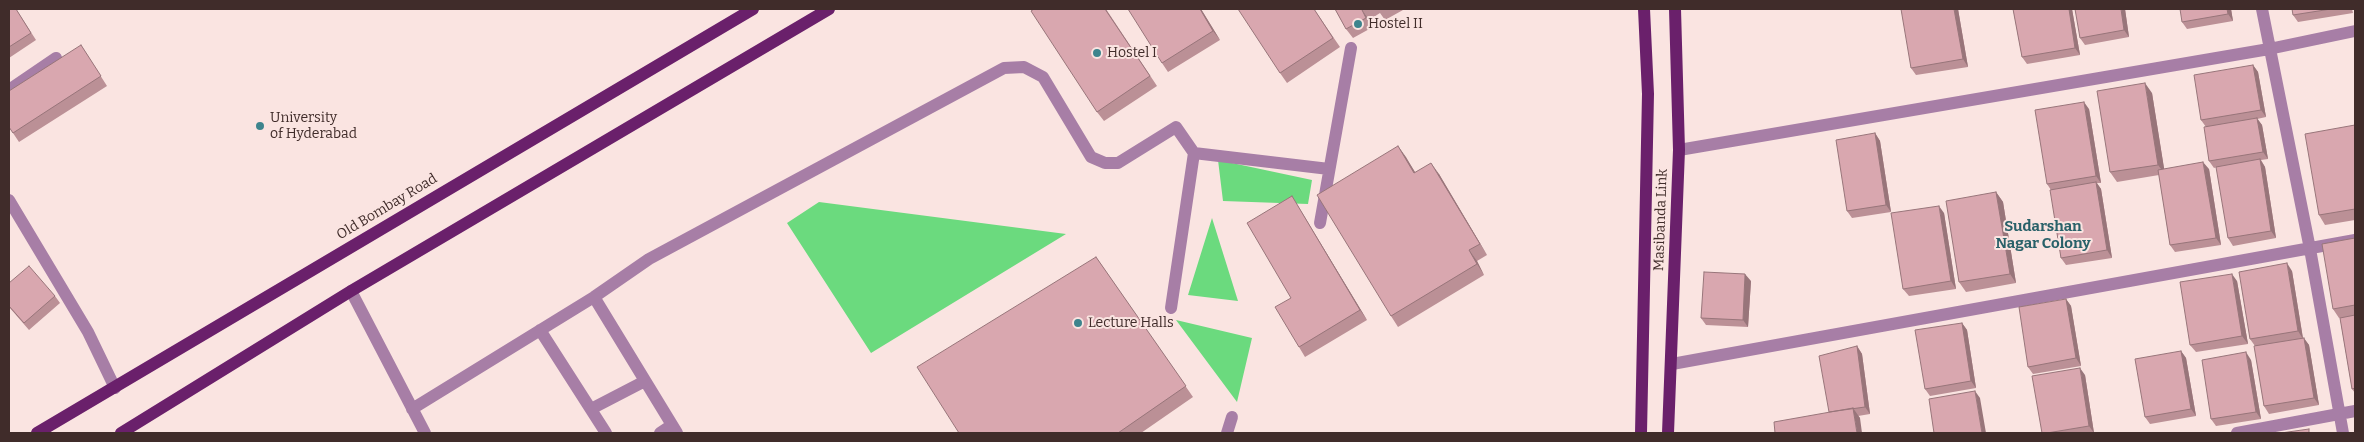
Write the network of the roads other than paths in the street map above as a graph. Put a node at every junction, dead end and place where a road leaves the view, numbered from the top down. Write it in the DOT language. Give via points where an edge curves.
graph roads {
  1 [pos="753,9"];
  2 [pos="829,9"];
  3 [pos="1644,9"];
  4 [pos="1675,9"];
  5 [pos="2262,9"];
  6 [pos="2355,31"];
  7 [pos="1351,48"];
  8 [pos="2269,49"];
  9 [pos="56,58"];
  10 [pos="9,90"];
  11 [pos="1679,150"];
  12 [pos="1194,153"];
  13 [pos="1329,169"];
  14 [pos="9,200"];
  15 [pos="1320,223"];
  16 [pos="2355,240"];
  17 [pos="2310,249"];
  18 [pos="350,291"];
  19 [pos="594,297"];
  20 [pos="1171,308"];
  21 [pos="540,330"];
  22 [pos="1672,364"];
  23 [pos="645,381"];
  24 [pos="115,388"];
  25 [pos="412,409"];
  26 [pos="591,409"];
  27 [pos="2355,411"];
  28 [pos="2341,413"];
  29 [pos="1232,417"];
  30 [pos="675,429"];
  31 [pos="37,433"];
  32 [pos="121,433"];
  33 [pos="425,433"];
  34 [pos="606,433"];
  35 [pos="660,433"];
  36 [pos="1227,433"];
  37 [pos="1641,433"];
  38 [pos="1668,433"];
  39 [pos="2237,433"];
  40 [pos="2343,433"];
  1 -- 24 [label="main road, Old Bombay Road"];
  2 -- 18 [label="main road"];
  3 -- 37 [label="main road" via="1648,94"];
  4 -- 11 [label="main road, Masibanda Link"];
  5 -- 8 [label="street"];
  6 -- 8 [label="street"];
  7 -- 13 [label="street"];
  8 -- 11 [label="street"];
  8 -- 17 [label="street"];
  9 -- 10 [label="street"];
  11 -- 22 [label="main road, Masibanda Link"];
  12 -- 13 [label="street"];
  12 -- 19 [label="street" via="1176,127 1118,163 1105,163 1091,157 1042,77 1024,67 1004,68 650,259"];
  12 -- 20 [label="street"];
  13 -- 15 [label="street"];
  14 -- 24 [label="street" via="88,332"];
  16 -- 17 [label="street"];
  17 -- 22 [label="street"];
  17 -- 28 [label="street"];
  18 -- 25 [label="street"];
  18 -- 32 [label="main road"];
  19 -- 21 [label="street"];
  19 -- 23 [label="street"];
  21 -- 25 [label="street"];
  21 -- 26 [label="street"];
  22 -- 38 [label="main road, Masibanda Link"];
  23 -- 26 [label="street"];
  23 -- 30 [label="street"];
  24 -- 31 [label="main road, Old Bombay Road"];
  25 -- 33 [label="street"];
  26 -- 34 [label="street"];
  27 -- 28 [label="street"];
  28 -- 39 [label="street"];
  28 -- 40 [label="street"];
  29 -- 36 [label="street"];
  30 -- 35 [label="street"];
}
